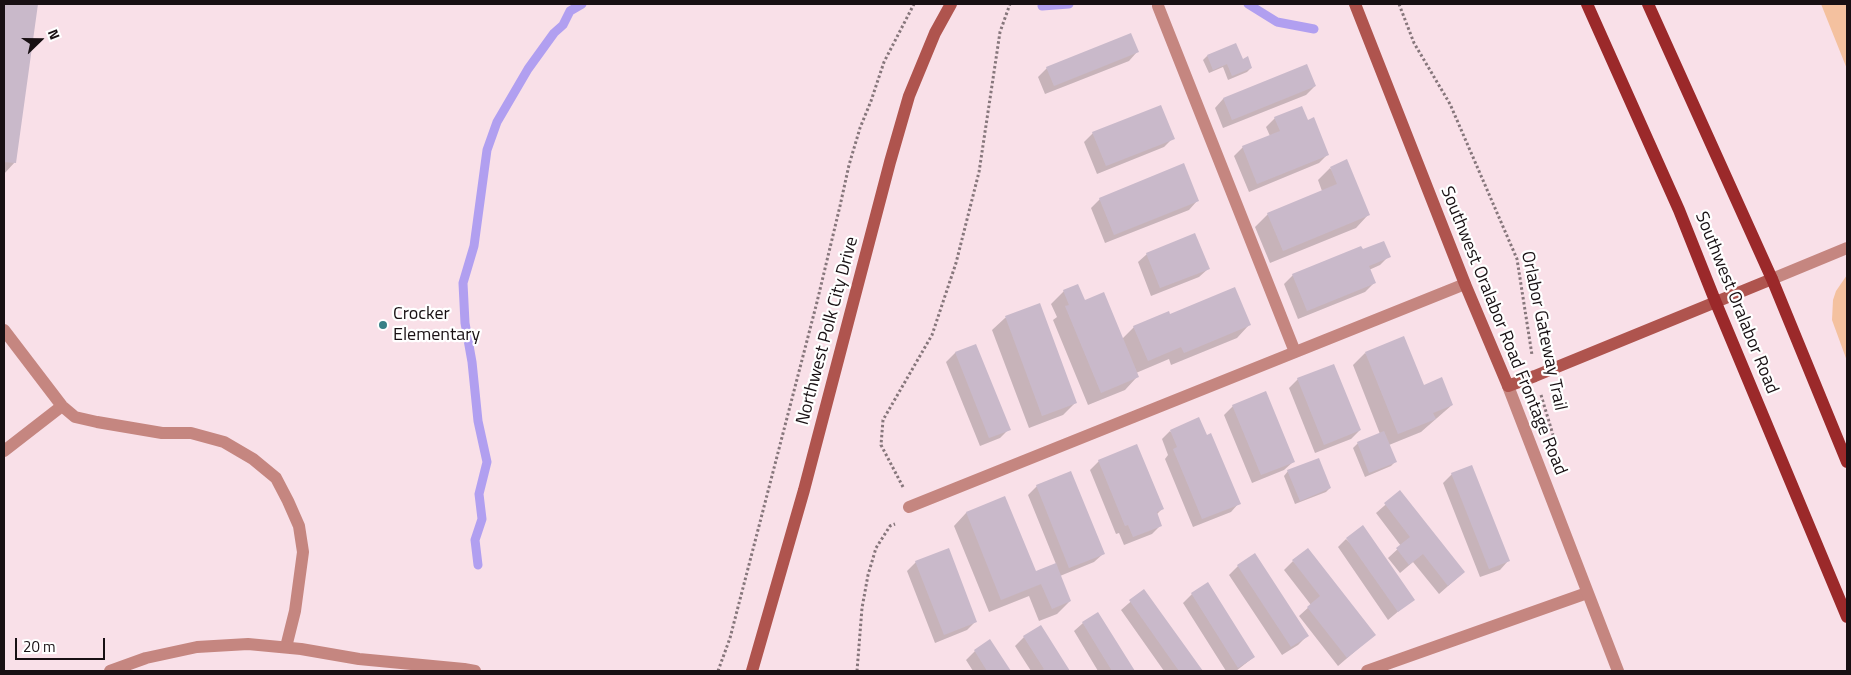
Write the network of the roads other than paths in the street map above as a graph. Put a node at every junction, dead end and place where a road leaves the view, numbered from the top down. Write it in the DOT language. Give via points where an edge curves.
graph roads {
  1 [pos="951,4"];
  2 [pos="1355,4"];
  3 [pos="1587,4"];
  4 [pos="1648,4"];
  5 [pos="1158,6"];
  6 [pos="1847,248"];
  7 [pos="1772,279"];
  8 [pos="1466,284"];
  9 [pos="1716,303"];
  10 [pos="4,330"];
  11 [pos="1295,352"];
  12 [pos="1508,386"];
  13 [pos="62,406"];
  14 [pos="4,451"];
  15 [pos="1847,462"];
  16 [pos="909,507"];
  17 [pos="1587,593"];
  18 [pos="1847,617"];
  19 [pos="286,647"];
  20 [pos="359,659"];
  21 [pos="110,671"];
  22 [pos="390,671"];
  23 [pos="475,671"];
  24 [pos="752,671"];
  25 [pos="1367,671"];
  26 [pos="1618,671"];
  1 -- 24 [label="street, Northwest Polk City Drive" via="935,33 909,96"];
  2 -- 8 [label="street, Southwest Oralabor Road Frontage Road"];
  3 -- 9 [label="main road, Southwest Oralabor Road" via="1680,210"];
  4 -- 7 [label="main road"];
  5 -- 11 [label="street"];
  6 -- 7 [label="street"];
  7 -- 9 [label="street"];
  7 -- 15 [label="main road"];
  8 -- 11 [label="street"];
  8 -- 12 [label="street, Southwest Oralabor Road Frontage Road"];
  9 -- 12 [label="street"];
  9 -- 18 [label="main road, Southwest Oralabor Road"];
  10 -- 13 [label="street"];
  11 -- 16 [label="street"];
  12 -- 17 [label="street, Southwest Oralabor Road Frontage Road"];
  13 -- 14 [label="street"];
  13 -- 19 [label="street" via="75,417 97,422 162,433 191,432 224,442 253,459 276,478 299,526 303,552"];
  17 -- 25 [label="street"];
  17 -- 26 [label="street, Southwest Oralabor Road Frontage Road"];
  19 -- 20 [label="street"];
  19 -- 21 [label="street" via="248,644 197,647 146,658"];
  20 -- 22 [label="street"];
  20 -- 23 [label="street"];
}
